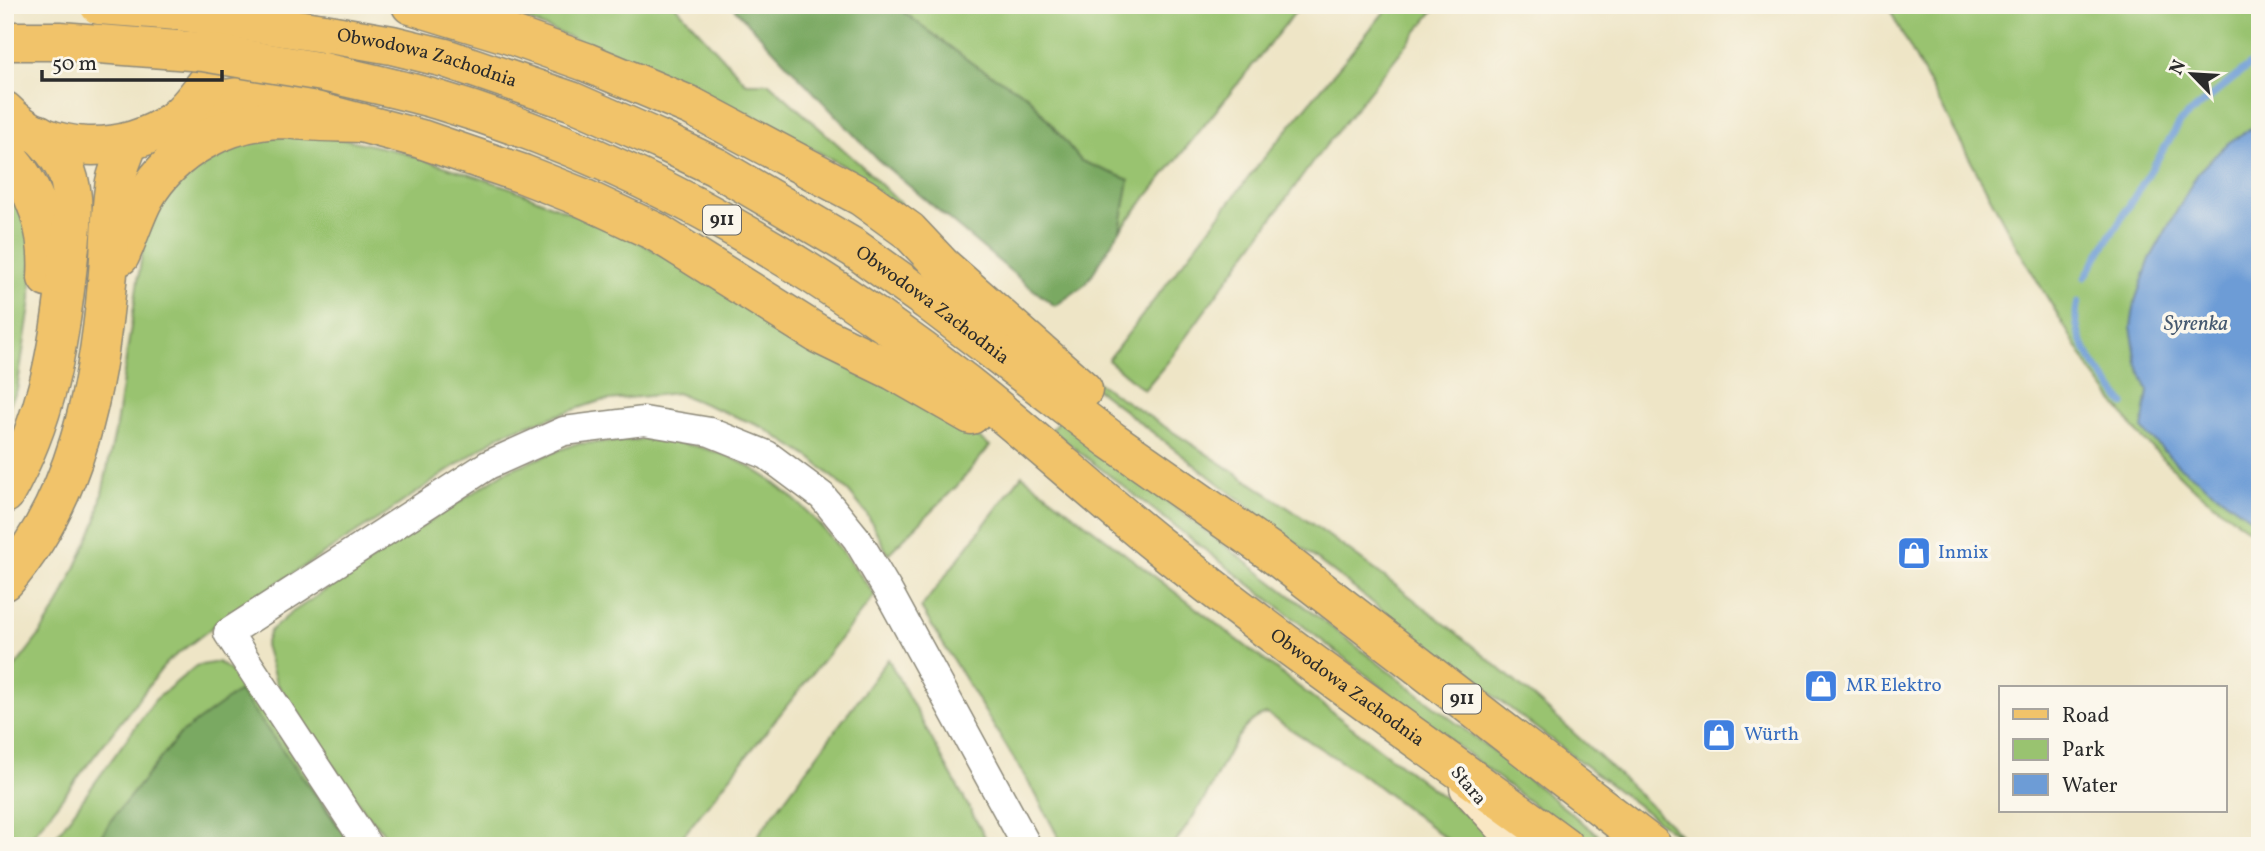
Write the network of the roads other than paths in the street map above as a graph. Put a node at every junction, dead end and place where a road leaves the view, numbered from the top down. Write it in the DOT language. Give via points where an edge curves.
graph roads {
  1 [pos="99,5"];
  2 [pos="225,5"];
  3 [pos="411,5"];
  4 [pos="5,41"];
  5 [pos="191,104"];
  6 [pos="5,111"];
  7 [pos="362,123"];
  8 [pos="39,134"];
  9 [pos="129,142"];
  10 [pos="5,154"];
  11 [pos="107,284"];
  12 [pos="1067,471"];
  13 [pos="11,484"];
  14 [pos="1271,552"];
  15 [pos="5,581"];
  16 [pos="1443,756"];
  17 [pos="368,846"];
  18 [pos="1027,846"];
  19 [pos="1523,846"];
  20 [pos="1564,846"];
  21 [pos="1652,846"];
  1 -- 14 [label="main road, Obwodowa Zachodnia / 911, bridge" via="178,11 323,33 445,58 529,85 660,140 854,248 1111,440"];
  2 -- 5 [label="main road" via="219,56 208,82"];
  3 -- 14 [label="main road" via="586,62 691,106 862,197 909,231 1010,327"];
  4 -- 12 [label="main road, Obwodowa Zachodnia / 911, bridge" via="203,52 323,72 439,100 519,127 740,229 965,384"];
  5 -- 7 [label="main road" via="260,98"];
  5 -- 9 [label="main road" via="162,127"];
  6 -- 8 [label="main road"];
  7 -- 11 [label="main road" via="258,121 238,125 187,150 144,198"];
  7 -- 12 [label="main road" via="523,174 656,232 818,334 894,370"];
  8 -- 9 [label="main road" via="68,144"];
  8 -- 13 [label="main road" via="68,176 70,251 48,393"];
  9 -- 11 [label="main road" via="113,192"];
  10 -- 13 [label="main road" via="38,208 46,232 48,266 44,327"];
  11 -- 15 [label="main road" via="94,383 74,459 33,544"];
  12 -- 16 [label="main road, Obwodowa Zachodnia / 911" via="1160,547"];
  14 -- 21 [label="main road, Obwodowa Zachodnia / 911"];
  16 -- 19 [label="street, Stara"];
  16 -- 20 [label="main road, Obwodowa Zachodnia / 911"];
  17 -- 18 [label="street" via="228,633 488,465 564,431 644,421 710,432 767,455 822,496 857,539 888,591"];
}
